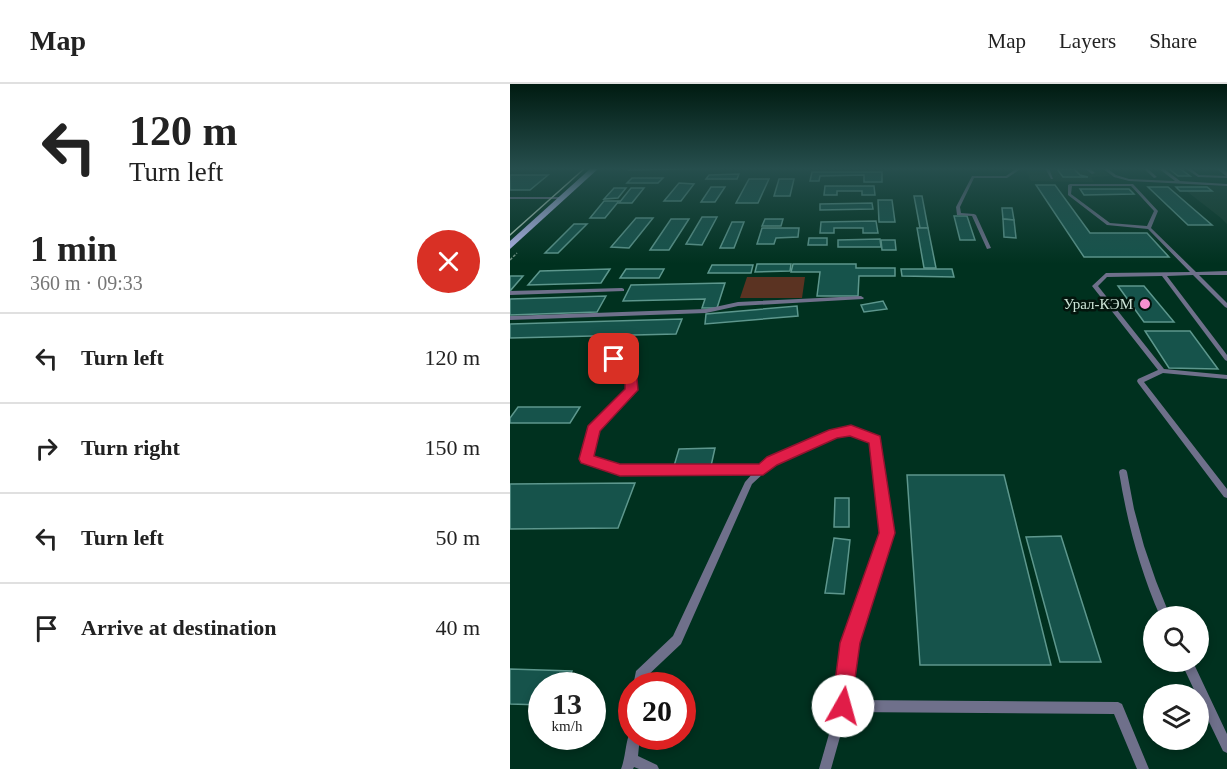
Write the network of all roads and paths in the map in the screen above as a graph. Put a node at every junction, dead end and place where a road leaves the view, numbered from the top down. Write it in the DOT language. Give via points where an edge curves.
graph roads {
  1 [pos="561,200"];
  2 [pos="962,200"];
  3 [pos="1078,200"];
  4 [pos="1146,200"];
  5 [pos="1149,228"];
  6 [pos="510,246"];
  7 [pos="989,248"];
  8 [pos="1195,273"];
  9 [pos="1227,273"];
  10 [pos="1163,274"];
  11 [pos="622,290"];
  12 [pos="510,293"];
  13 [pos="861,298"];
  14 [pos="1227,306"];
  15 [pos="510,318"];
  16 [pos="614,359"];
  17 [pos="1227,359"];
  18 [pos="1162,371"];
  19 [pos="1227,377"];
  20 [pos="763,470"];
  21 [pos="1123,472"];
  22 [pos="1227,495"];
  23 [pos="1160,606"];
  24 [pos="643,672"];
  25 [pos="1192,672"];
  26 [pos="843,706"];
  27 [pos="1227,747"];
  28 [pos="629,764"];
  29 [pos="653,769"];
  30 [pos="825,769"];
  31 [pos="1143,769"];
  1 -- 6 [label="main road"];
  2 -- 7 [label="lane" via="959,214 974,215"];
  3 -- 5 [label="lane" via="1109,224"];
  4 -- 5 [label="lane" via="1156,211"];
  5 -- 8 [label="lane"];
  8 -- 9 [label="lane"];
  8 -- 10 [label="lane"];
  8 -- 14 [label="lane"];
  10 -- 17 [label="lane"];
  10 -- 18 [label="lane" via="1106,274 1095,286"];
  11 -- 12 [label="lane"];
  13 -- 15 [label="lane" via="738,304 706,311"];
  16 -- 20 [label="lane" via="631,371 631,390 593,429 586,459 620,470"];
  18 -- 19 [label="lane"];
  18 -- 22 [label="lane" via="1140,381"];
  20 -- 24 [label="lane" via="749,482 677,640"];
  20 -- 26 [label="lane" via="772,461 834,434 851,430 875,440 887,533 850,643"];
  21 -- 23 [label="lane" via="1148,579"];
  25 -- 27 [label="lane"];
  26 -- 30 [label="lane"];
  26 -- 31 [label="lane" via="1118,708"];
  28 -- 29 [label="lane"];
}
